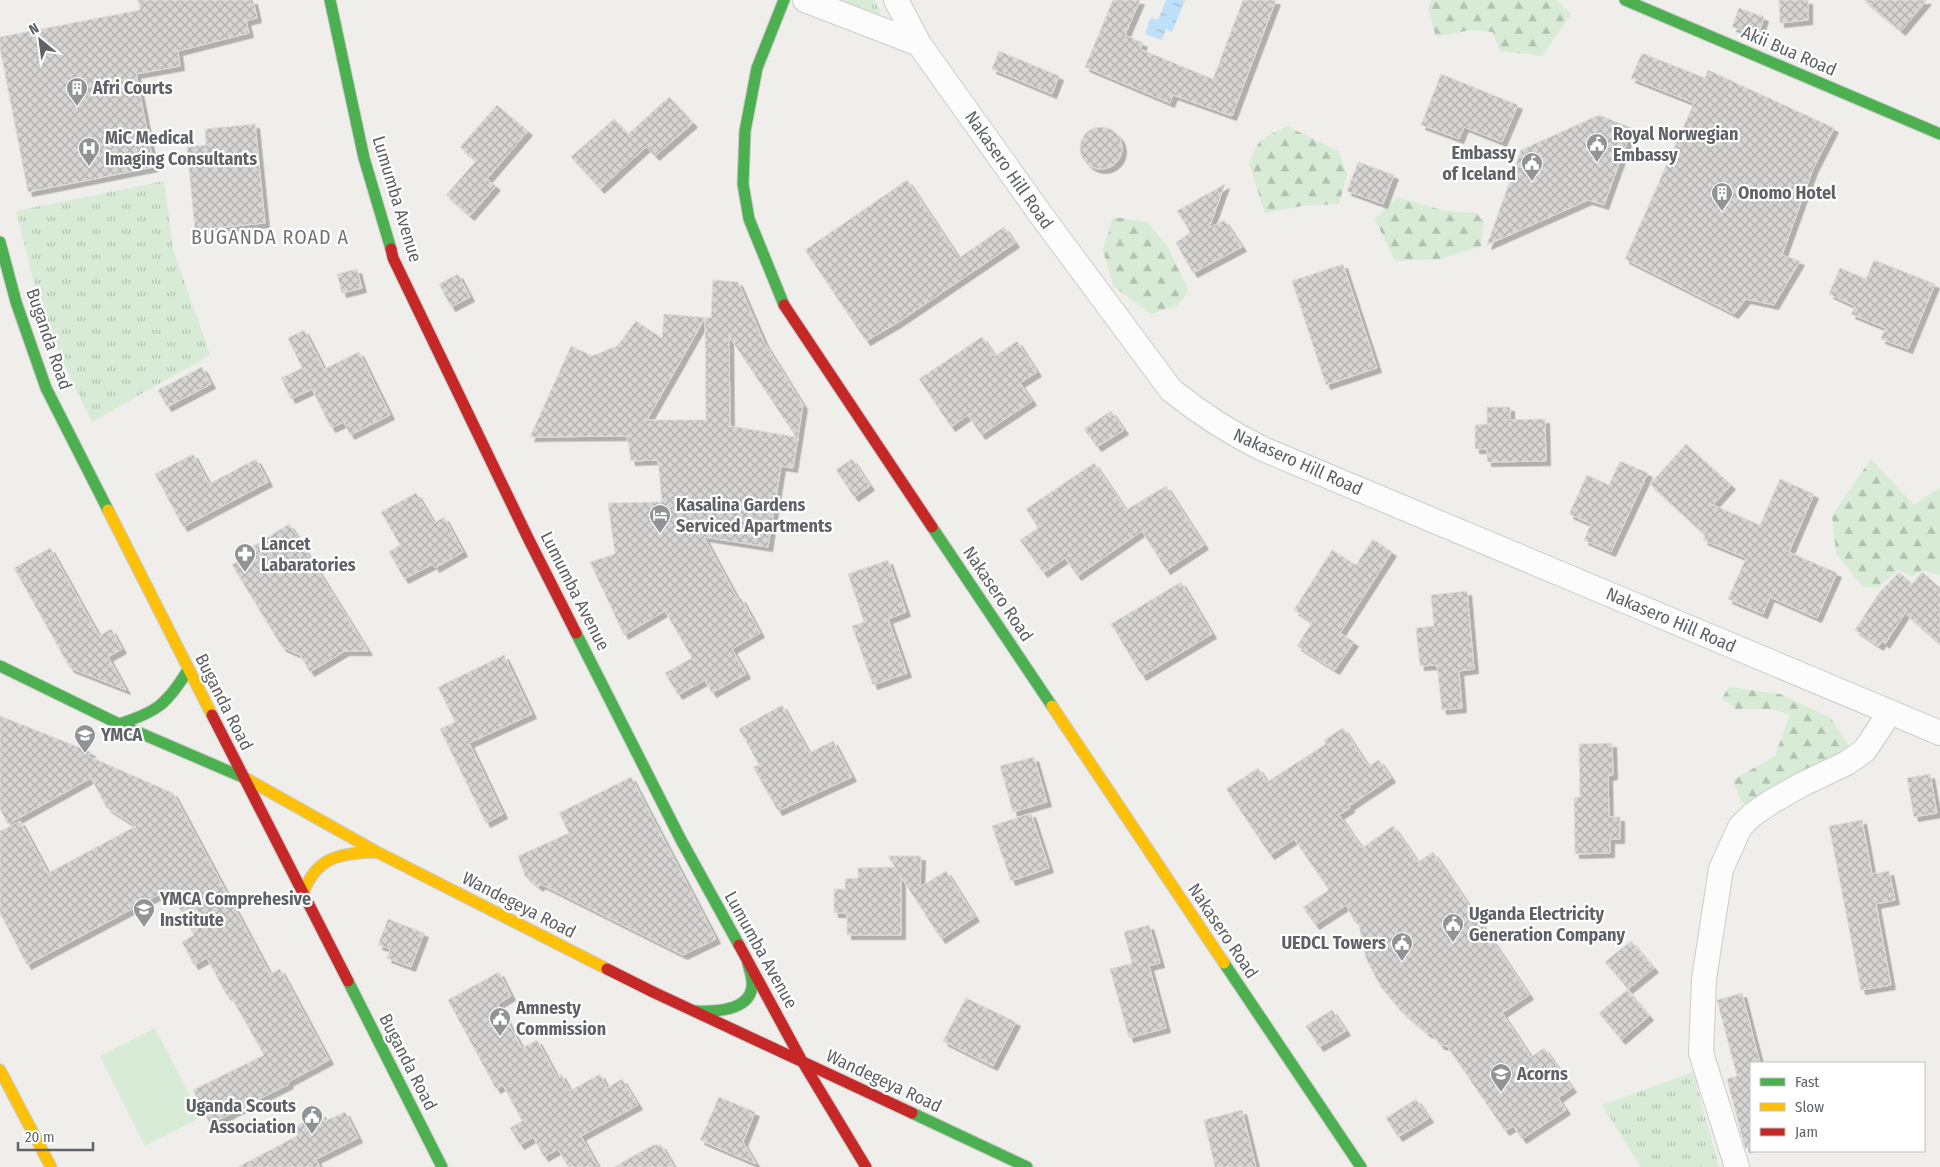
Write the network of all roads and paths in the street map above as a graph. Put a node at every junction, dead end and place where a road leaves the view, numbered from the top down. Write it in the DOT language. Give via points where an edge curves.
graph roads {
  1 [pos="330,0"];
  2 [pos="784,0"];
  3 [pos="805,0"];
  4 [pos="896,0"];
  5 [pos="1625,0"];
  6 [pos="919,44"];
  7 [pos="1940,134"];
  8 [pos="0,242"];
  9 [pos="0,666"];
  10 [pos="188,670"];
  11 [pos="1890,712"];
  12 [pos="119,724"];
  13 [pos="1940,733"];
  14 [pos="242,776"];
  15 [pos="377,852"];
  16 [pos="302,893"];
  17 [pos="748,963"];
  18 [pos="695,1011"];
  19 [pos="802,1061"];
  20 [pos="0,1070"];
  21 [pos="51,1167"];
  22 [pos="442,1167"];
  23 [pos="866,1167"];
  24 [pos="1027,1167"];
  25 [pos="1361,1167"];
  26 [pos="1737,1167"];
  1 -- 17 [label="street, Lumumba Avenue" via="364,158 393,258 528,538 676,830"];
  2 -- 25 [label="street, Nakasero Road" via="757,68 745,131 743,184 749,219 783,304"];
  3 -- 6 [label="street"];
  4 -- 6 [label="street, Nakasero Hill Road"];
  5 -- 7 [label="street, Akii Bua Road"];
  6 -- 11 [label="street, Nakasero Hill Road" via="1170,390 1196,410 1228,432 1263,449"];
  8 -- 10 [label="street, Buganda Road" via="16,302 46,388"];
  9 -- 12 [label="street, Wandegeya Road"];
  10 -- 12 [label="street" via="159,708"];
  10 -- 14 [label="street, Buganda Road"];
  11 -- 13 [label="street, Nakasero Hill Road"];
  11 -- 26 [label="street" via="1864,750 1847,763 1801,785 1752,815 1740,828 1721,870 1704,979 1701,1053"];
  12 -- 14 [label="street, Wandegeya Road"];
  14 -- 15 [label="street, Wandegeya Road"];
  14 -- 16 [label="street, Buganda Road"];
  15 -- 16 [label="street" via="344,853 329,859 306,881"];
  15 -- 18 [label="street, Wandegeya Road"];
  16 -- 22 [label="street, Buganda Road"];
  17 -- 18 [label="street" via="752,982 751,992 745,1000 724,1010"];
  17 -- 19 [label="street, Lumumba Avenue"];
  18 -- 19 [label="street, Wandegeya Road"];
  19 -- 23 [label="street, Lumumba Avenue"];
  19 -- 24 [label="street, Wandegeya Road"];
  20 -- 21 [label="street"];
}
